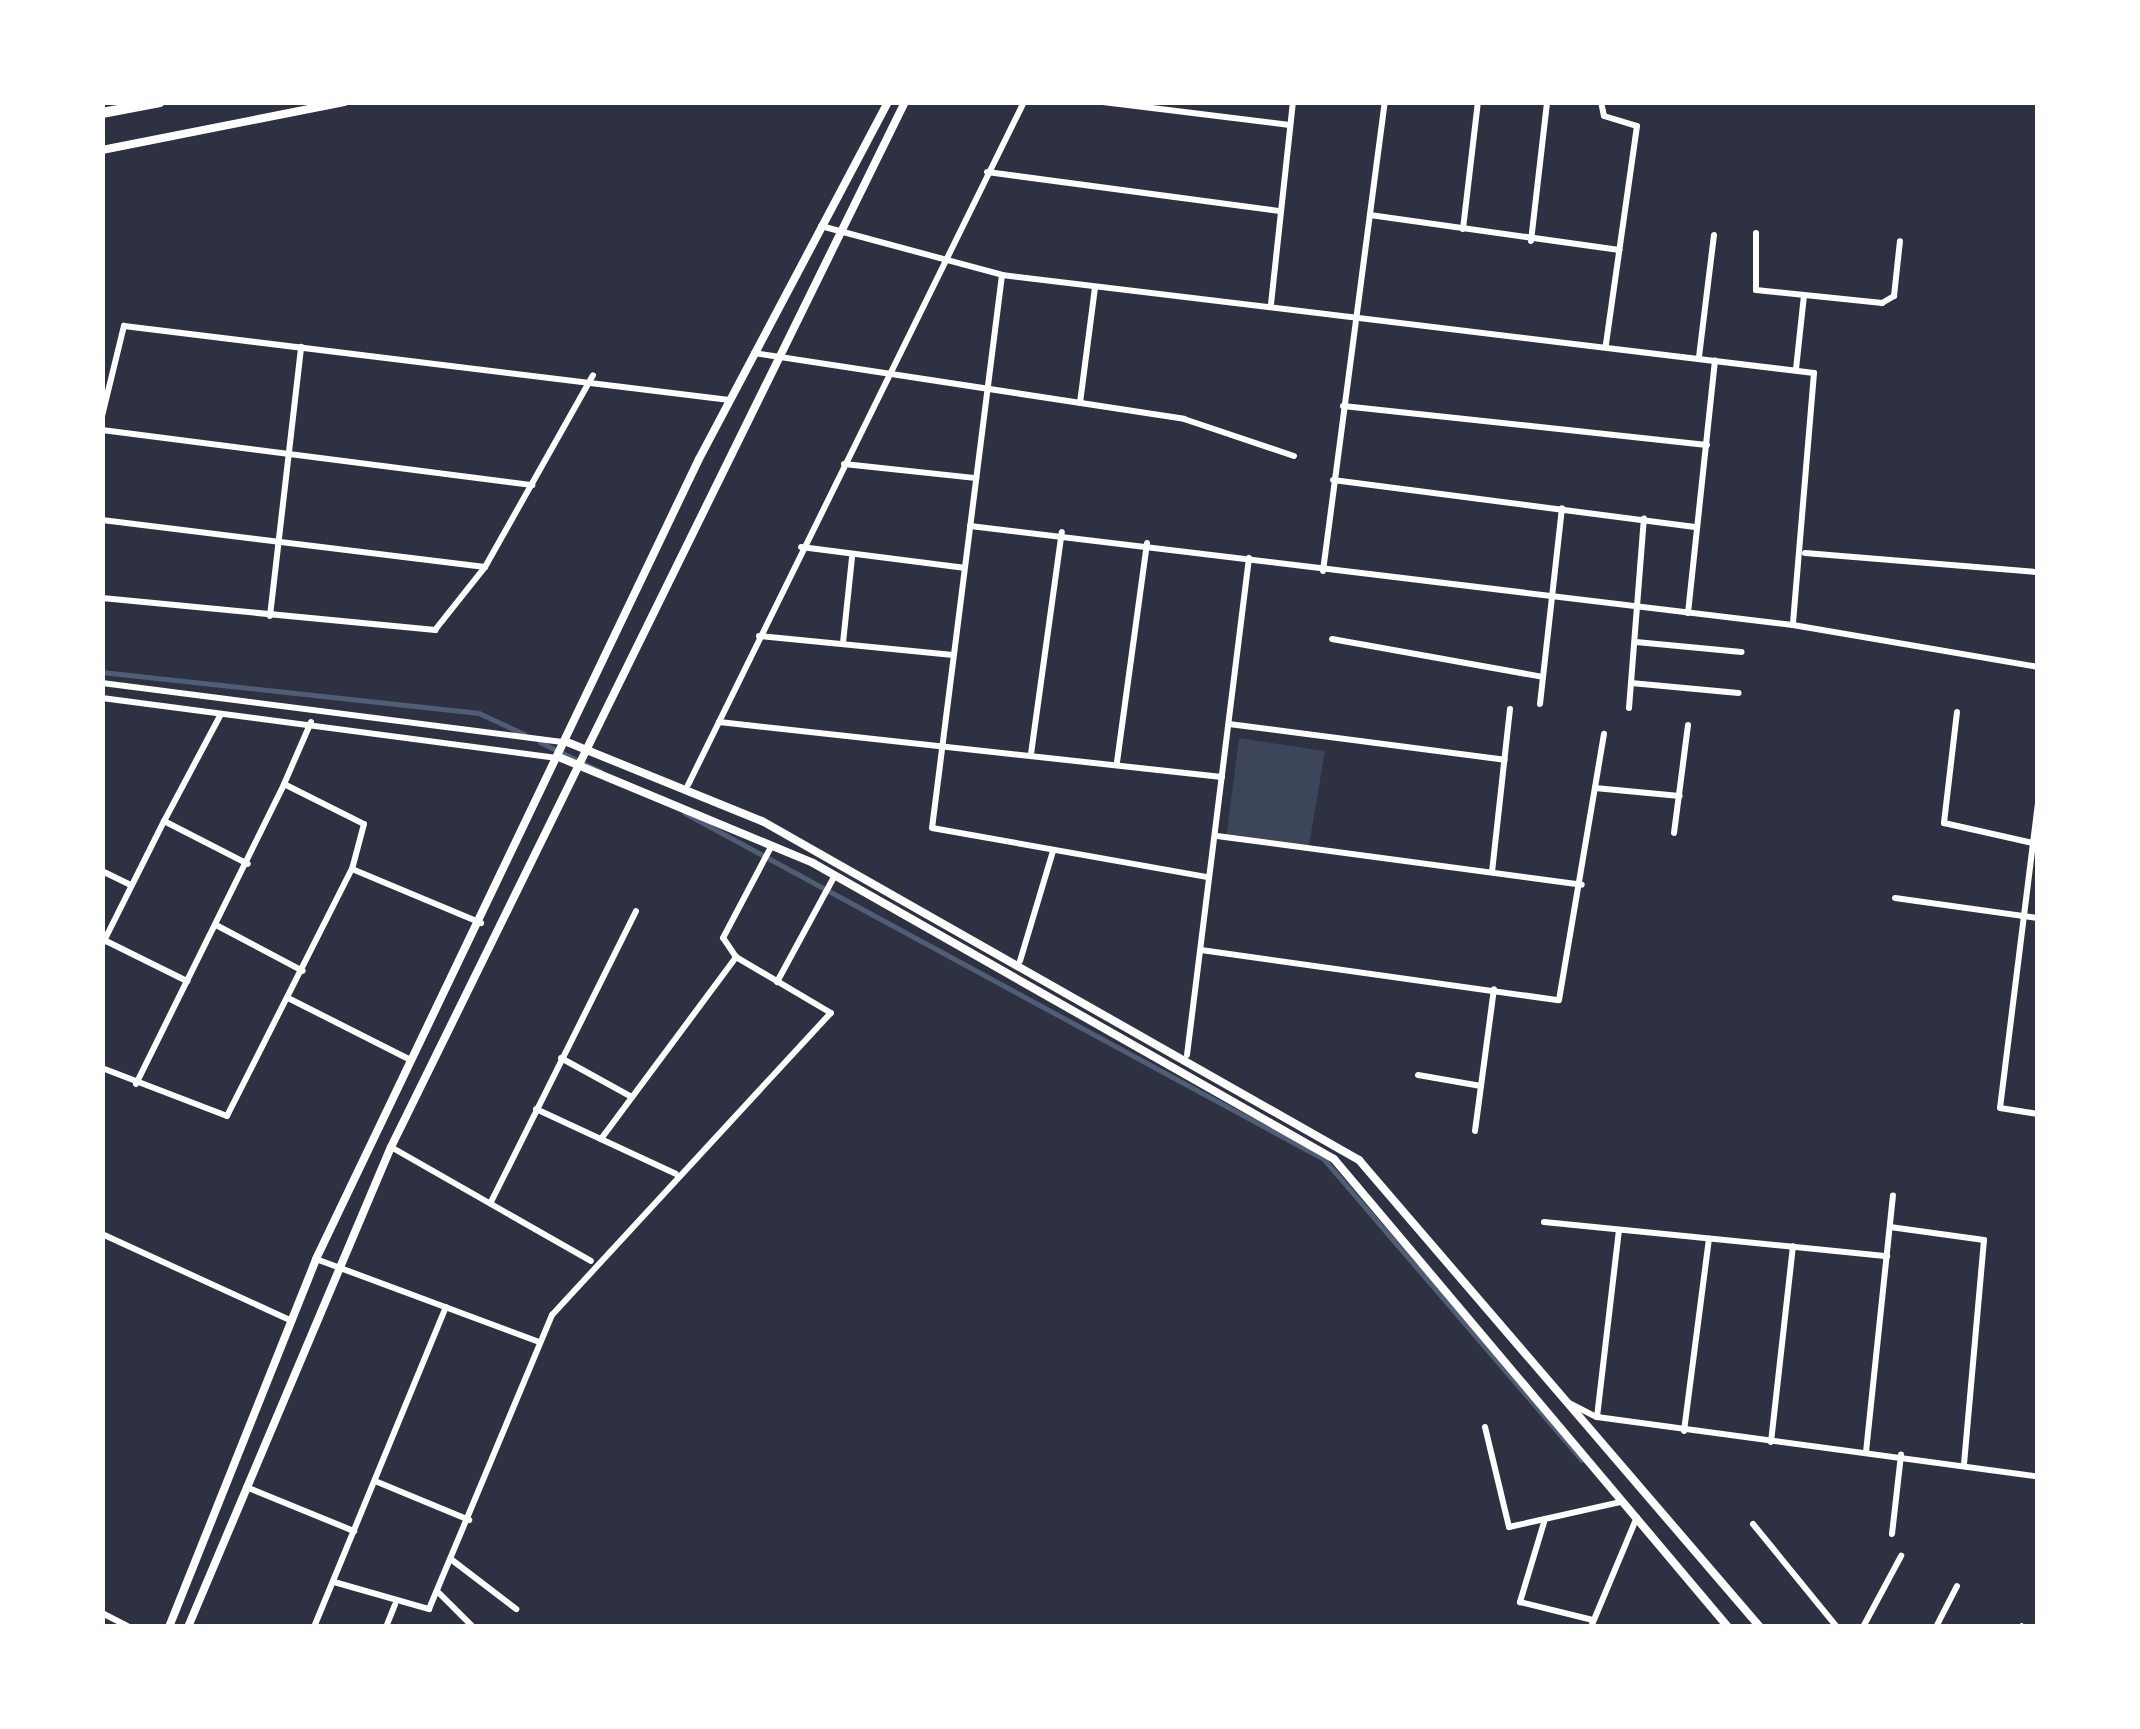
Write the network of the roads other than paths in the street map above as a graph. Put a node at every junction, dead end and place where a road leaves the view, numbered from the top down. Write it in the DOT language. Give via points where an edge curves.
graph roads {
  1 [pos="160,102"];
  2 [pos="344,102"];
  3 [pos="888,102"];
  4 [pos="905,102"];
  5 [pos="1024,102"];
  6 [pos="1103,102"];
  7 [pos="1202,102"];
  8 [pos="1293,102"];
  9 [pos="1385,102"];
  10 [pos="1478,102"];
  11 [pos="1547,102"];
  12 [pos="1601,102"];
  13 [pos="1156,105"];
  14 [pos="102,113"];
  15 [pos="1200,114"];
  16 [pos="1290,125"];
  17 [pos="102,150"];
  18 [pos="987,172"];
  19 [pos="1280,212"];
  20 [pos="1370,214"];
  21 [pos="821,226"];
  22 [pos="1462,230"];
  23 [pos="837,231"];
  24 [pos="1756,233"];
  25 [pos="1714,236"];
  26 [pos="1531,241"];
  27 [pos="1900,241"];
  28 [pos="1621,250"];
  29 [pos="939,265"];
  30 [pos="1001,275"];
  31 [pos="1095,287"];
  32 [pos="1804,295"];
  33 [pos="1271,304"];
  34 [pos="1357,318"];
  35 [pos="1606,346"];
  36 [pos="301,347"];
  37 [pos="754,352"];
  38 [pos="1699,358"];
  39 [pos="1715,360"];
  40 [pos="776,362"];
  41 [pos="1796,371"];
  42 [pos="593,375"];
  43 [pos="884,380"];
  44 [pos="986,392"];
  45 [pos="729,400"];
  46 [pos="1079,404"];
  47 [pos="1343,406"];
  48 [pos="102,416"];
  49 [pos="102,430"];
  50 [pos="1707,445"];
  51 [pos="289,454"];
  52 [pos="1294,456"];
  53 [pos="844,464"];
  54 [pos="976,478"];
  55 [pos="1333,480"];
  56 [pos="532,485"];
  57 [pos="1562,508"];
  58 [pos="102,520"];
  59 [pos="1644,520"];
  60 [pos="970,526"];
  61 [pos="1697,527"];
  62 [pos="1061,532"];
  63 [pos="279,543"];
  64 [pos="1147,543"];
  65 [pos="802,547"];
  66 [pos="1805,553"];
  67 [pos="853,557"];
  68 [pos="1250,558"];
  69 [pos="485,567"];
  70 [pos="964,568"];
  71 [pos="1323,571"];
  72 [pos="2038,572"];
  73 [pos="102,598"];
  74 [pos="1550,600"];
  75 [pos="1639,609"];
  76 [pos="1688,614"];
  77 [pos="270,616"];
  78 [pos="1793,625"];
  79 [pos="759,636"];
  80 [pos="1331,639"];
  81 [pos="1636,642"];
  82 [pos="843,644"];
  83 [pos="1742,652"];
  84 [pos="953,656"];
  85 [pos="2038,668"];
  86 [pos="1543,676"];
  87 [pos="102,683"];
  88 [pos="1631,683"];
  89 [pos="1739,693"];
  90 [pos="102,698"];
  91 [pos="1540,704"];
  92 [pos="1629,708"];
  93 [pos="1510,709"];
  94 [pos="1957,712"];
  95 [pos="221,713"];
  96 [pos="311,722"];
  97 [pos="719,722"];
  98 [pos="1229,724"];
  99 [pos="1688,725"];
  100 [pos="1604,734"];
  101 [pos="567,742"];
  102 [pos="940,744"];
  103 [pos="584,746"];
  104 [pos="1031,754"];
  105 [pos="560,758"];
  106 [pos="1505,760"];
  107 [pos="576,761"];
  108 [pos="1118,762"];
  109 [pos="1222,776"];
  110 [pos="284,784"];
  111 [pos="688,785"];
  112 [pos="1594,788"];
  113 [pos="1680,796"];
  114 [pos="2038,803"];
  115 [pos="164,820"];
  116 [pos="1675,833"];
  117 [pos="1216,836"];
  118 [pos="772,845"];
  119 [pos="2034,847"];
  120 [pos="1053,851"];
  121 [pos="248,864"];
  122 [pos="352,869"];
  123 [pos="102,871"];
  124 [pos="1492,874"];
  125 [pos="835,875"];
  126 [pos="1208,877"];
  127 [pos="131,885"];
  128 [pos="1582,885"];
  129 [pos="1895,898"];
  130 [pos="636,911"];
  131 [pos="2024,916"];
  132 [pos="2038,918"];
  133 [pos="482,923"];
  134 [pos="216,925"];
  135 [pos="103,943"];
  136 [pos="1201,950"];
  137 [pos="736,957"];
  138 [pos="1020,961"];
  139 [pos="303,971"];
  140 [pos="187,981"];
  141 [pos="777,982"];
  142 [pos="1494,989"];
  143 [pos="288,998"];
  144 [pos="1186,1055"];
  145 [pos="561,1058"];
  146 [pos="411,1060"];
  147 [pos="102,1068"];
  148 [pos="1418,1075"];
  149 [pos="136,1084"];
  150 [pos="1481,1086"];
  151 [pos="632,1097"];
  152 [pos="536,1109"];
  153 [pos="2038,1114"];
  154 [pos="1475,1131"];
  155 [pos="601,1139"];
  156 [pos="391,1147"];
  157 [pos="676,1174"];
  158 [pos="1893,1196"];
  159 [pos="491,1202"];
  160 [pos="1544,1222"];
  161 [pos="1890,1227"];
  162 [pos="1619,1231"];
  163 [pos="102,1234"];
  164 [pos="1708,1239"];
  165 [pos="1793,1246"];
  166 [pos="1887,1256"];
  167 [pos="316,1258"];
  168 [pos="592,1262"];
  169 [pos="336,1266"];
  170 [pos="446,1306"];
  171 [pos="292,1322"];
  172 [pos="537,1341"];
  173 [pos="1569,1402"];
  174 [pos="1597,1418"];
  175 [pos="1484,1427"];
  176 [pos="1684,1431"];
  177 [pos="1771,1442"];
  178 [pos="1866,1452"];
  179 [pos="1901,1456"];
  180 [pos="1964,1462"];
  181 [pos="2038,1477"];
  182 [pos="374,1481"];
  183 [pos="246,1487"];
  184 [pos="1625,1501"];
  185 [pos="1637,1517"];
  186 [pos="1545,1519"];
  187 [pos="469,1520"];
  188 [pos="1753,1524"];
  189 [pos="354,1531"];
  190 [pos="1892,1534"];
  191 [pos="1901,1556"];
  192 [pos="452,1560"];
  193 [pos="334,1582"];
  194 [pos="1957,1586"];
  195 [pos="439,1593"];
  196 [pos="395,1605"];
  197 [pos="516,1610"];
  198 [pos="102,1612"];
  199 [pos="1592,1623"];
  200 [pos="128,1627"];
  201 [pos="169,1627"];
  202 [pos="188,1627"];
  203 [pos="314,1627"];
  204 [pos="386,1627"];
  205 [pos="473,1627"];
  206 [pos="1729,1627"];
  207 [pos="1760,1627"];
  208 [pos="1837,1627"];
  209 [pos="1863,1627"];
  210 [pos="1936,1627"];
  1 -- 14 [label="highway"];
  2 -- 17 [label="street"];
  3 -- 21 [label="street"];
  4 -- 23 [label="street"];
  5 -- 18 [label="street"];
  6 -- 13 [label="street"];
  7 -- 15 [label="street"];
  8 -- 16 [label="street"];
  9 -- 20 [label="street"];
  10 -- 22 [label="street"];
  11 -- 26 [label="street"];
  12 -- 28 [label="street" via="1604,116 1637,123"];
  13 -- 15 [label="street"];
  15 -- 16 [label="street"];
  16 -- 19 [label="street"];
  18 -- 19 [label="street"];
  18 -- 29 [label="street"];
  19 -- 33 [label="street"];
  20 -- 22 [label="street"];
  20 -- 34 [label="street"];
  21 -- 23 [label="street"];
  21 -- 37 [label="street"];
  22 -- 26 [label="street"];
  23 -- 29 [label="street"];
  23 -- 40 [label="street"];
  24 -- 32 [label="street" via="1754,289"];
  25 -- 38 [label="street"];
  26 -- 28 [label="street"];
  27 -- 32 [label="street" via="1890,303"];
  28 -- 35 [label="street"];
  29 -- 30 [label="street"];
  29 -- 43 [label="street"];
  30 -- 31 [label="street"];
  30 -- 44 [label="street"];
  31 -- 33 [label="street"];
  31 -- 46 [label="street"];
  32 -- 41 [label="street"];
  33 -- 34 [label="street"];
  34 -- 35 [label="street"];
  34 -- 47 [label="street"];
  35 -- 38 [label="street"];
  36 -- 42 [label="street"];
  36 -- 48 [label="street" via="124,326"];
  36 -- 51 [label="street"];
  37 -- 40 [label="street"];
  37 -- 45 [label="street"];
  38 -- 39 [label="street"];
  39 -- 41 [label="street"];
  39 -- 50 [label="street"];
  40 -- 43 [label="street"];
  40 -- 103 [label="street"];
  41 -- 66 [label="street" via="1818,380"];
  42 -- 45 [label="street"];
  42 -- 56 [label="street"];
  43 -- 44 [label="street"];
  43 -- 53 [label="street"];
  44 -- 46 [label="street"];
  44 -- 54 [label="street"];
  45 -- 101 [label="street"];
  46 -- 52 [label="street" via="1184,419"];
  47 -- 50 [label="street"];
  47 -- 55 [label="street"];
  49 -- 51 [label="street"];
  50 -- 61 [label="street"];
  51 -- 56 [label="street"];
  51 -- 63 [label="street"];
  53 -- 54 [label="street"];
  53 -- 65 [label="street"];
  54 -- 60 [label="street"];
  55 -- 57 [label="street"];
  55 -- 71 [label="street"];
  56 -- 69 [label="street"];
  57 -- 59 [label="street"];
  57 -- 74 [label="street"];
  58 -- 63 [label="street"];
  59 -- 61 [label="street"];
  59 -- 75 [label="street"];
  60 -- 62 [label="street"];
  60 -- 70 [label="street"];
  61 -- 76 [label="street"];
  62 -- 64 [label="street"];
  62 -- 104 [label="street"];
  63 -- 69 [label="street"];
  63 -- 77 [label="street"];
  64 -- 68 [label="street"];
  64 -- 108 [label="street"];
  65 -- 67 [label="street"];
  65 -- 79 [label="street"];
  66 -- 72 [label="street"];
  66 -- 78 [label="street"];
  67 -- 70 [label="street"];
  67 -- 82 [label="street"];
  68 -- 71 [label="street"];
  68 -- 98 [label="street"];
  69 -- 77 [label="street" via="436,630"];
  70 -- 84 [label="street"];
  71 -- 74 [label="street"];
  73 -- 77 [label="street"];
  74 -- 75 [label="street"];
  74 -- 86 [label="street"];
  75 -- 76 [label="street"];
  75 -- 81 [label="street"];
  76 -- 78 [label="street"];
  78 -- 85 [label="street"];
  79 -- 82 [label="street"];
  79 -- 97 [label="street"];
  80 -- 86 [label="street"];
  81 -- 83 [label="street"];
  81 -- 88 [label="street"];
  82 -- 84 [label="street"];
  84 -- 102 [label="street"];
  86 -- 91 [label="street"];
  87 -- 101 [label="street"];
  88 -- 89 [label="street"];
  88 -- 92 [label="street"];
  90 -- 95 [label="street"];
  93 -- 106 [label="street"];
  94 -- 119 [label="street" via="1944,823"];
  95 -- 96 [label="street"];
  95 -- 115 [label="street"];
  96 -- 105 [label="street"];
  96 -- 110 [label="street"];
  97 -- 102 [label="street"];
  97 -- 111 [label="street"];
  98 -- 106 [label="street"];
  98 -- 109 [label="street"];
  99 -- 113 [label="street"];
  100 -- 112 [label="street"];
  101 -- 103 [label="street"];
  101 -- 105 [label="street"];
  102 -- 104 [label="street"];
  102 -- 120 [label="street" via="934,832"];
  103 -- 107 [label="street"];
  103 -- 111 [label="street"];
  104 -- 108 [label="street"];
  105 -- 107 [label="street"];
  105 -- 133 [label="street"];
  106 -- 124 [label="street"];
  107 -- 118 [label="street"];
  107 -- 156 [label="street"];
  108 -- 109 [label="street"];
  109 -- 117 [label="street"];
  110 -- 121 [label="street"];
  110 -- 122 [label="street" via="364,824"];
  111 -- 138 [label="street"];
  112 -- 113 [label="street"];
  112 -- 128 [label="street"];
  113 -- 116 [label="street"];
  114 -- 119 [label="street"];
  115 -- 121 [label="street"];
  115 -- 127 [label="street"];
  117 -- 124 [label="street"];
  117 -- 126 [label="street"];
  118 -- 125 [label="street"];
  118 -- 137 [label="street" via="722,927"];
  119 -- 131 [label="street"];
  120 -- 126 [label="street"];
  120 -- 138 [label="street"];
  121 -- 134 [label="street"];
  122 -- 133 [label="street"];
  122 -- 139 [label="street"];
  123 -- 127 [label="street"];
  124 -- 128 [label="street"];
  125 -- 141 [label="street"];
  125 -- 184 [label="street" via="1334,1159"];
  126 -- 136 [label="street"];
  127 -- 135 [label="street"];
  128 -- 142 [label="street" via="1564,996"];
  129 -- 131 [label="street"];
  130 -- 145 [label="street"];
  131 -- 132 [label="street"];
  131 -- 153 [label="street" via="2000,1108"];
  133 -- 146 [label="street"];
  134 -- 139 [label="street"];
  134 -- 140 [label="street"];
  135 -- 140 [label="street"];
  136 -- 142 [label="street"];
  136 -- 144 [label="street"];
  137 -- 141 [label="street"];
  137 -- 151 [label="street"];
  138 -- 144 [label="street"];
  139 -- 143 [label="street"];
  140 -- 149 [label="street"];
  141 -- 157 [label="street" via="830,1013"];
  142 -- 150 [label="street"];
  143 -- 146 [label="street"];
  143 -- 149 [label="street" via="226,1116"];
  144 -- 173 [label="street" via="1359,1160"];
  145 -- 151 [label="street"];
  145 -- 152 [label="street"];
  146 -- 167 [label="street"];
  147 -- 149 [label="street"];
  148 -- 150 [label="street"];
  150 -- 154 [label="street"];
  151 -- 155 [label="street"];
  152 -- 155 [label="street"];
  152 -- 159 [label="street"];
  155 -- 157 [label="street"];
  156 -- 159 [label="street"];
  156 -- 169 [label="street"];
  157 -- 168 [label="street"];
  158 -- 161 [label="street"];
  159 -- 168 [label="street"];
  160 -- 162 [label="street"];
  161 -- 166 [label="street"];
  161 -- 180 [label="street" via="1984,1240"];
  162 -- 164 [label="street"];
  162 -- 174 [label="street"];
  163 -- 171 [label="street"];
  164 -- 165 [label="street"];
  164 -- 176 [label="street"];
  165 -- 166 [label="street"];
  165 -- 177 [label="street"];
  166 -- 178 [label="street"];
  167 -- 169 [label="street"];
  167 -- 171 [label="street"];
  168 -- 172 [label="street"];
  169 -- 170 [label="street"];
  169 -- 183 [label="street"];
  170 -- 172 [label="street"];
  170 -- 182 [label="street"];
  171 -- 201 [label="street"];
  172 -- 187 [label="street"];
  173 -- 174 [label="street"];
  173 -- 207 [label="street"];
  174 -- 176 [label="street"];
  175 -- 186 [label="street" via="1507,1525"];
  176 -- 177 [label="street"];
  177 -- 178 [label="street"];
  178 -- 179 [label="street"];
  179 -- 180 [label="street"];
  179 -- 190 [label="street"];
  180 -- 181 [label="street"];
  182 -- 187 [label="street"];
  182 -- 189 [label="street"];
  183 -- 189 [label="street"];
  183 -- 202 [label="street"];
  184 -- 185 [label="street"];
  184 -- 186 [label="street"];
  185 -- 199 [label="street"];
  185 -- 206 [label="street"];
  186 -- 199 [label="street" via="1520,1601"];
  187 -- 192 [label="street"];
  188 -- 208 [label="street"];
  189 -- 193 [label="street"];
  191 -- 209 [label="street"];
  192 -- 195 [label="street"];
  192 -- 197 [label="street"];
  193 -- 196 [label="street"];
  193 -- 203 [label="street"];
  194 -- 210 [label="street"];
  195 -- 196 [label="street" via="424,1612"];
  195 -- 205 [label="street"];
  196 -- 204 [label="street"];
  198 -- 200 [label="street"];
}
